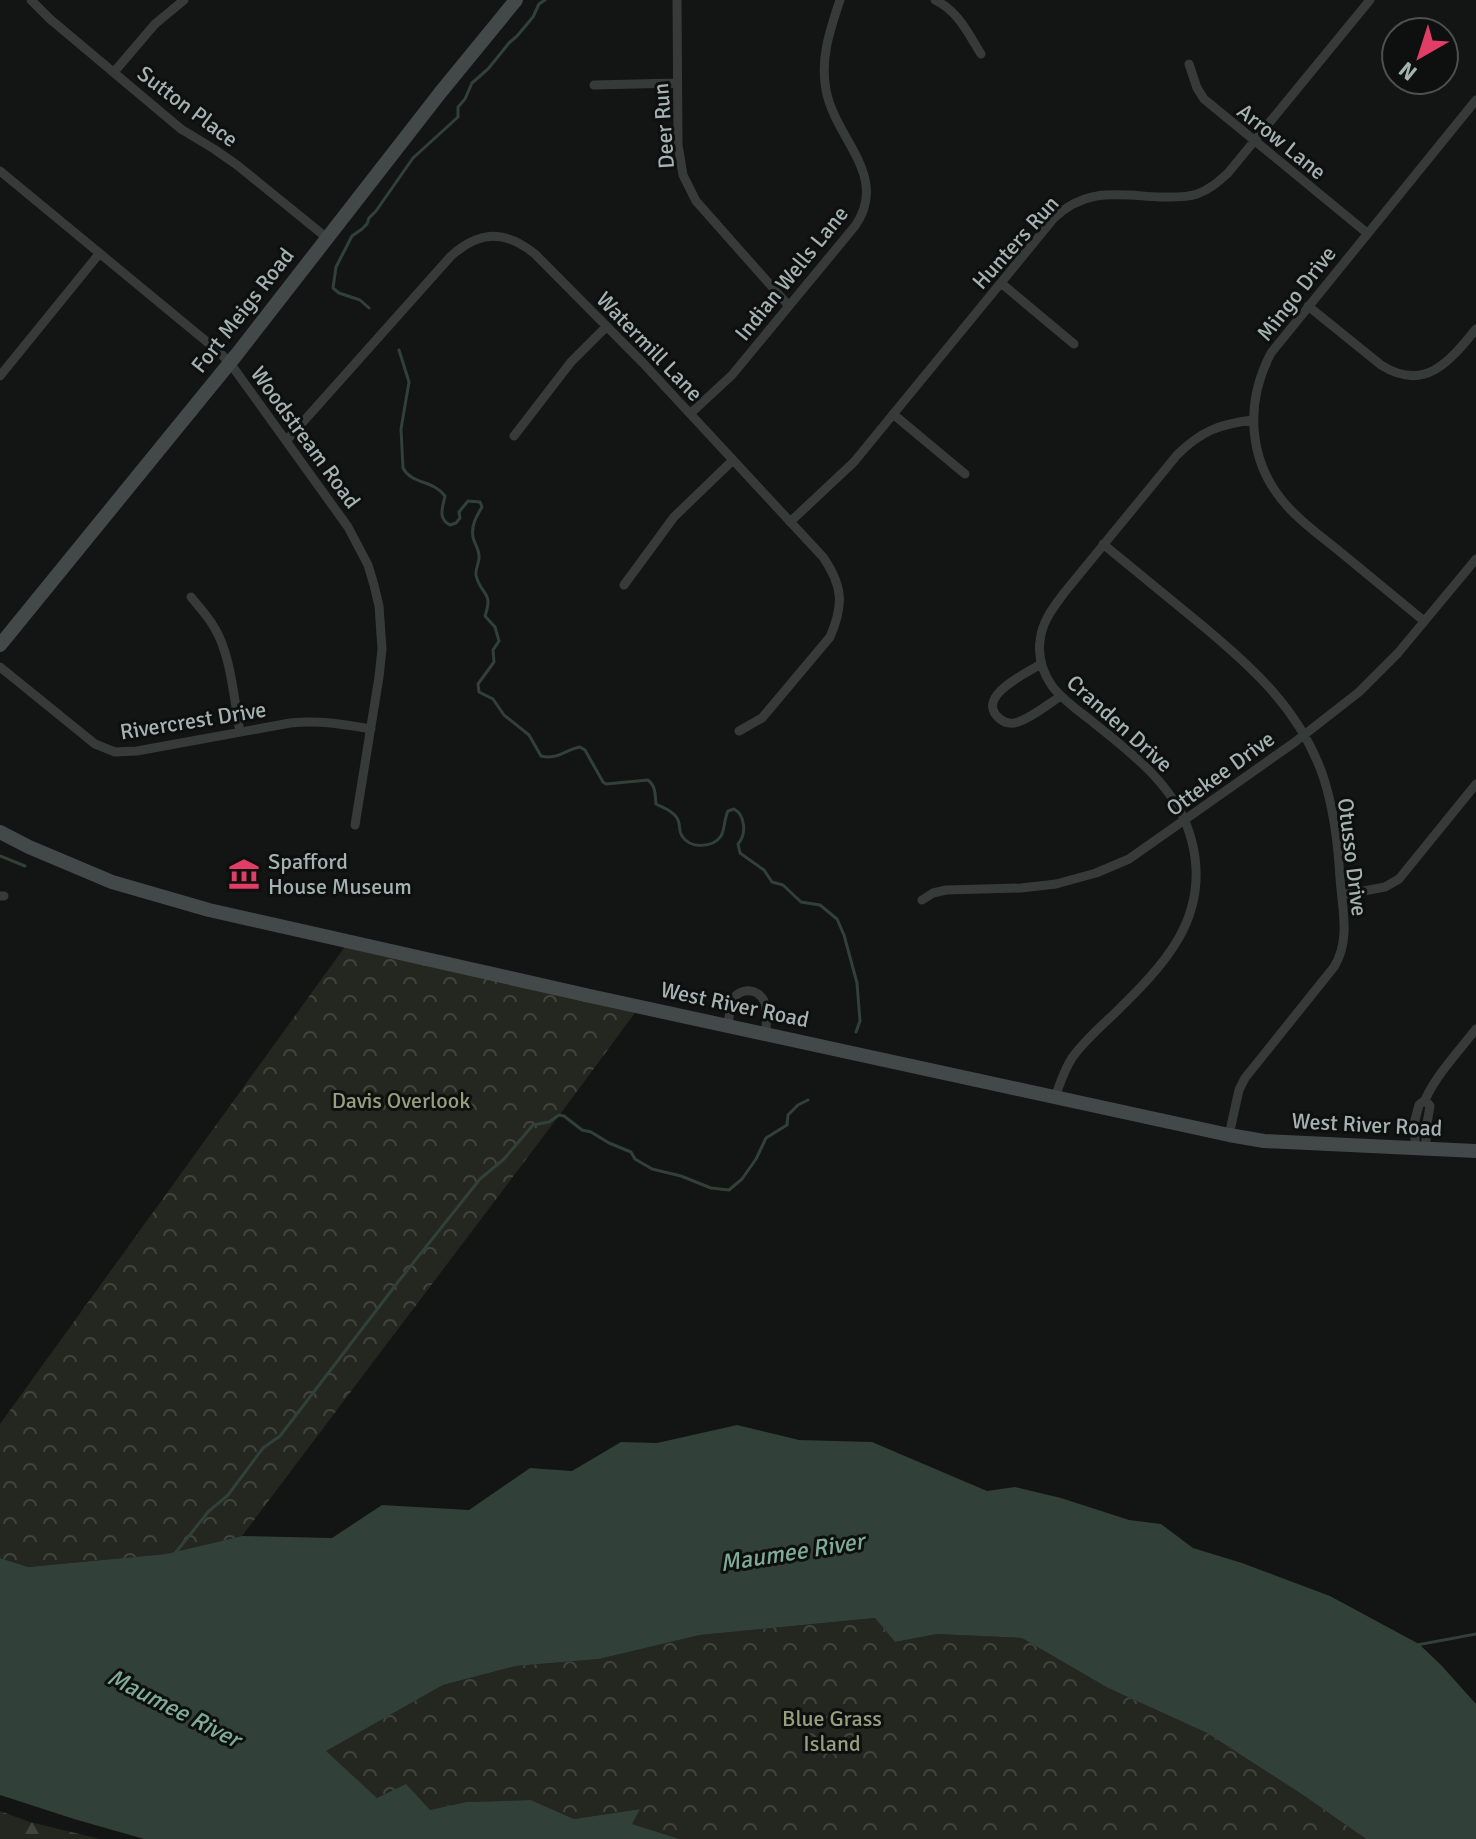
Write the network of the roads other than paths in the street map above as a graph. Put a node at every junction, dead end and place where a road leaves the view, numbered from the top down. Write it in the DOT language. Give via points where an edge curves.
graph roads {
  1 [pos="31,0"];
  2 [pos="184,0"];
  3 [pos="516,0"];
  4 [pos="677,0"];
  5 [pos="840,0"];
  6 [pos="935,0"];
  7 [pos="1370,0"];
  8 [pos="981,54"];
  9 [pos="1189,64"];
  10 [pos="114,72"];
  11 [pos="677,83"];
  12 [pos="594,85"];
  13 [pos="1476,100"];
  14 [pos="1254,141"];
  15 [pos="0,171"];
  16 [pos="1367,233"];
  17 [pos="327,238"];
  18 [pos="99,254"];
  19 [pos="1001,283"];
  20 [pos="789,306"];
  21 [pos="1308,306"];
  22 [pos="606,327"];
  23 [pos="1476,329"];
  24 [pos="1074,344"];
  25 [pos="230,363"];
  26 [pos="0,376"];
  27 [pos="691,413"];
  28 [pos="893,414"];
  29 [pos="1253,420"];
  30 [pos="514,436"];
  31 [pos="286,441"];
  32 [pos="733,460"];
  33 [pos="965,474"];
  34 [pos="790,522"];
  35 [pos="1103,544"];
  36 [pos="1476,559"];
  37 [pos="624,585"];
  38 [pos="191,597"];
  39 [pos="1424,621"];
  40 [pos="0,645"];
  41 [pos="1041,664"];
  42 [pos="0,667"];
  43 [pos="1061,696"];
  44 [pos="371,729"];
  45 [pos="739,731"];
  46 [pos="240,732"];
  47 [pos="1304,735"];
  48 [pos="1476,784"];
  49 [pos="1185,820"];
  50 [pos="355,825"];
  51 [pos="0,832"];
  52 [pos="1342,895"];
  53 [pos="922,900"];
  54 [pos="728,1025"];
  55 [pos="1476,1029"];
  56 [pos="766,1033"];
  57 [pos="1055,1097"];
  58 [pos="1229,1135"];
  59 [pos="1420,1148"];
  60 [pos="1476,1151"];
  1 -- 10 [label="street, Sutton Place"];
  2 -- 10 [label="street" via="155,24"];
  3 -- 17 [label="main road, Fort Meigs Road"];
  4 -- 11 [label="street, Deer Run"];
  5 -- 20 [label="street, Indian Wells Lane" via="826,45 825,87 863,170 867,199 855,226"];
  6 -- 8 [label="street" via="957,15"];
  7 -- 14 [label="street, Hunters Run"];
  9 -- 14 [label="street, Arrow Lane" via="1204,99"];
  10 -- 17 [label="street, Sutton Place"];
  11 -- 12 [label="street"];
  11 -- 20 [label="street, Deer Run" via="680,160 688,188"];
  13 -- 16 [label="street, Mingo Drive"];
  14 -- 16 [label="street, Arrow Lane"];
  14 -- 19 [label="street, Hunters Run" via="1228,173 1196,195 1096,195 1070,204"];
  15 -- 18 [label="street, Woodstream Road"];
  16 -- 21 [label="street, Mingo Drive"];
  17 -- 25 [label="main road, Fort Meigs Road"];
  18 -- 25 [label="street, Woodstream Road"];
  18 -- 26 [label="street"];
  19 -- 24 [label="street"];
  19 -- 28 [label="street, Hunters Run"];
  20 -- 27 [label="street, Indian Wells Lane" via="732,375"];
  21 -- 23 [label="street" via="1381,365 1408,375 1443,366"];
  21 -- 29 [label="street, Mingo Drive" via="1264,366"];
  22 -- 27 [label="street, Watermill Lane"];
  22 -- 30 [label="street" via="561,373"];
  22 -- 31 [label="street, Watermill Lane" via="523,245 503,237 475,239 451,256"];
  25 -- 31 [label="street, Woodstream Road"];
  25 -- 40 [label="main road, Fort Meigs Road"];
  27 -- 32 [label="street, Watermill Lane"];
  28 -- 33 [label="street"];
  28 -- 34 [label="street, Hunters Run" via="854,462"];
  29 -- 35 [label="street, Cranden Drive" via="1211,429 1187,445"];
  29 -- 39 [label="street, Mingo Drive" via="1259,460 1288,507"];
  31 -- 44 [label="street, Woodstream Road" via="348,527 374,585 382,649"];
  32 -- 34 [label="street, Watermill Lane"];
  32 -- 37 [label="street" via="674,517"];
  34 -- 45 [label="street, Watermill Lane" via="835,575 840,597 836,624 762,718"];
  35 -- 41 [label="street, Cranden Drive" via="1045,620 1039,641"];
  35 -- 47 [label="street, Otusso Drive" via="1237,654 1277,695"];
  36 -- 39 [label="street, Ottekee Drive"];
  38 -- 46 [label="street" via="220,639"];
  39 -- 47 [label="street, Ottekee Drive" via="1379,673"];
  41 -- 43 [label="street, Cranden Drive"];
  41 -- 43 [label="street" via="997,693 997,716 1016,722"];
  42 -- 46 [label="street, Rivercrest Drive" via="83,736 108,750 137,751"];
  43 -- 49 [label="street, Cranden Drive" via="1152,774"];
  44 -- 46 [label="street, Rivercrest Drive" via="311,721"];
  44 -- 50 [label="street, Woodstream Road"];
  47 -- 49 [label="street, Ottekee Drive"];
  47 -- 52 [label="street, Otusso Drive" via="1331,801"];
  48 -- 52 [label="street" via="1399,879"];
  49 -- 53 [label="street, Ottekee Drive" via="1129,859 1076,880 946,890"];
  49 -- 57 [label="street, Cranden Drive" via="1196,877 1181,936 1162,964 1075,1055"];
  51 -- 54 [label="main road, West River Road" via="112,882 209,910"];
  52 -- 58 [label="street, Otusso Drive" via="1344,940 1338,961 1245,1078"];
  54 -- 56 [label="main road, West River Road"];
  54 -- 56 [label="street" via="732,1002 749,991 765,1003"];
  55 -- 59 [label="street" via="1425,1100 1430,1106"];
  56 -- 57 [label="main road, West River Road"];
  57 -- 58 [label="main road, West River Road"];
  58 -- 59 [label="main road, West River Road"];
  59 -- 60 [label="main road, West River Road"];
}
